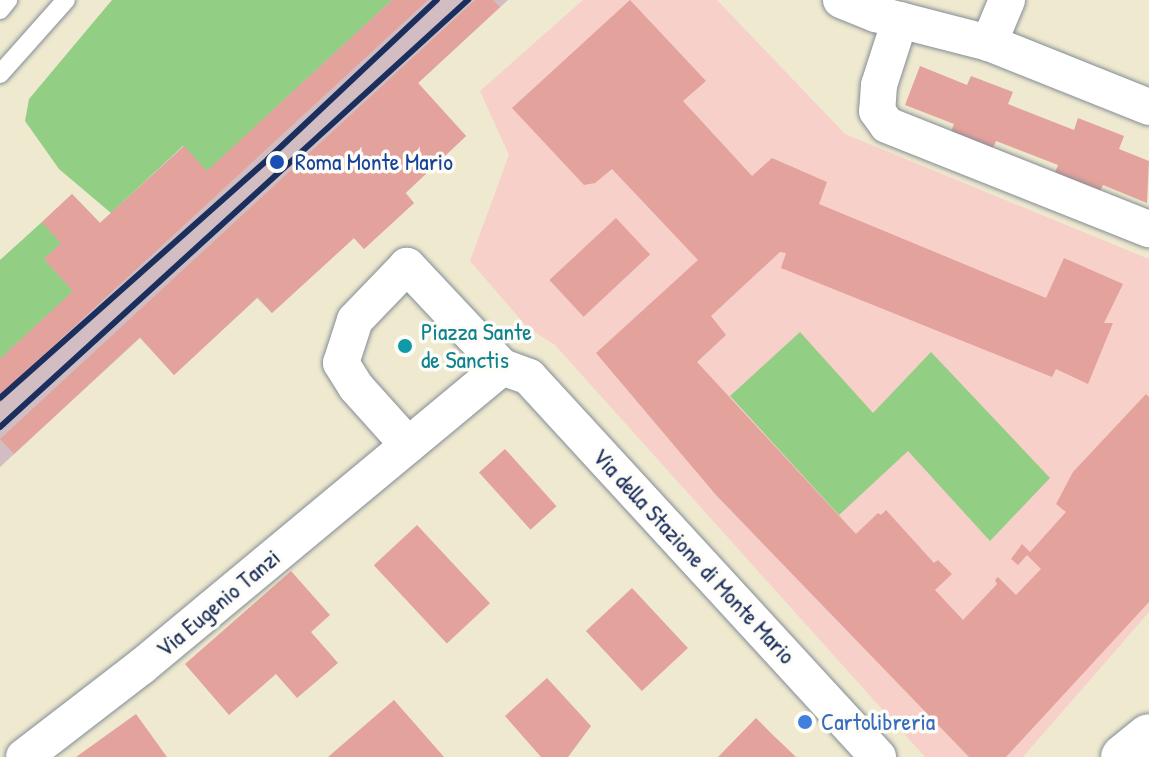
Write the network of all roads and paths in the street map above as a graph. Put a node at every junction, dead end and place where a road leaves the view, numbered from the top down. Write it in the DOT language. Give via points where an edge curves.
graph roads {
  1 [pos="8,0"];
  2 [pos="66,0"];
  3 [pos="841,0"];
  4 [pos="1007,0"];
  5 [pos="0,10"];
  6 [pos="900,20"];
  7 [pos="989,43"];
  8 [pos="0,74"];
  9 [pos="1149,107"];
  10 [pos="1149,229"];
  11 [pos="502,367"];
  12 [pos="408,445"];
  13 [pos="1149,736"];
  14 [pos="24,757"];
  15 [pos="878,757"];
  16 [pos="1123,757"];
  1 -- 5 [label="lane"];
  2 -- 8 [label="lane"];
  3 -- 6 [label="street"];
  4 -- 7 [label="street"];
  6 -- 7 [label="street"];
  6 -- 10 [label="street" via="879,85 877,111 887,125"];
  7 -- 9 [label="street"];
  11 -- 12 [label="street"];
  11 -- 12 [label="street" via="407,266 355,320 341,363"];
  11 -- 15 [label="street, Via della Stazione di Monte Mario" via="529,377"];
  12 -- 14 [label="street, Via Eugenio Tanzi"];
  13 -- 16 [label="main road"];
}
